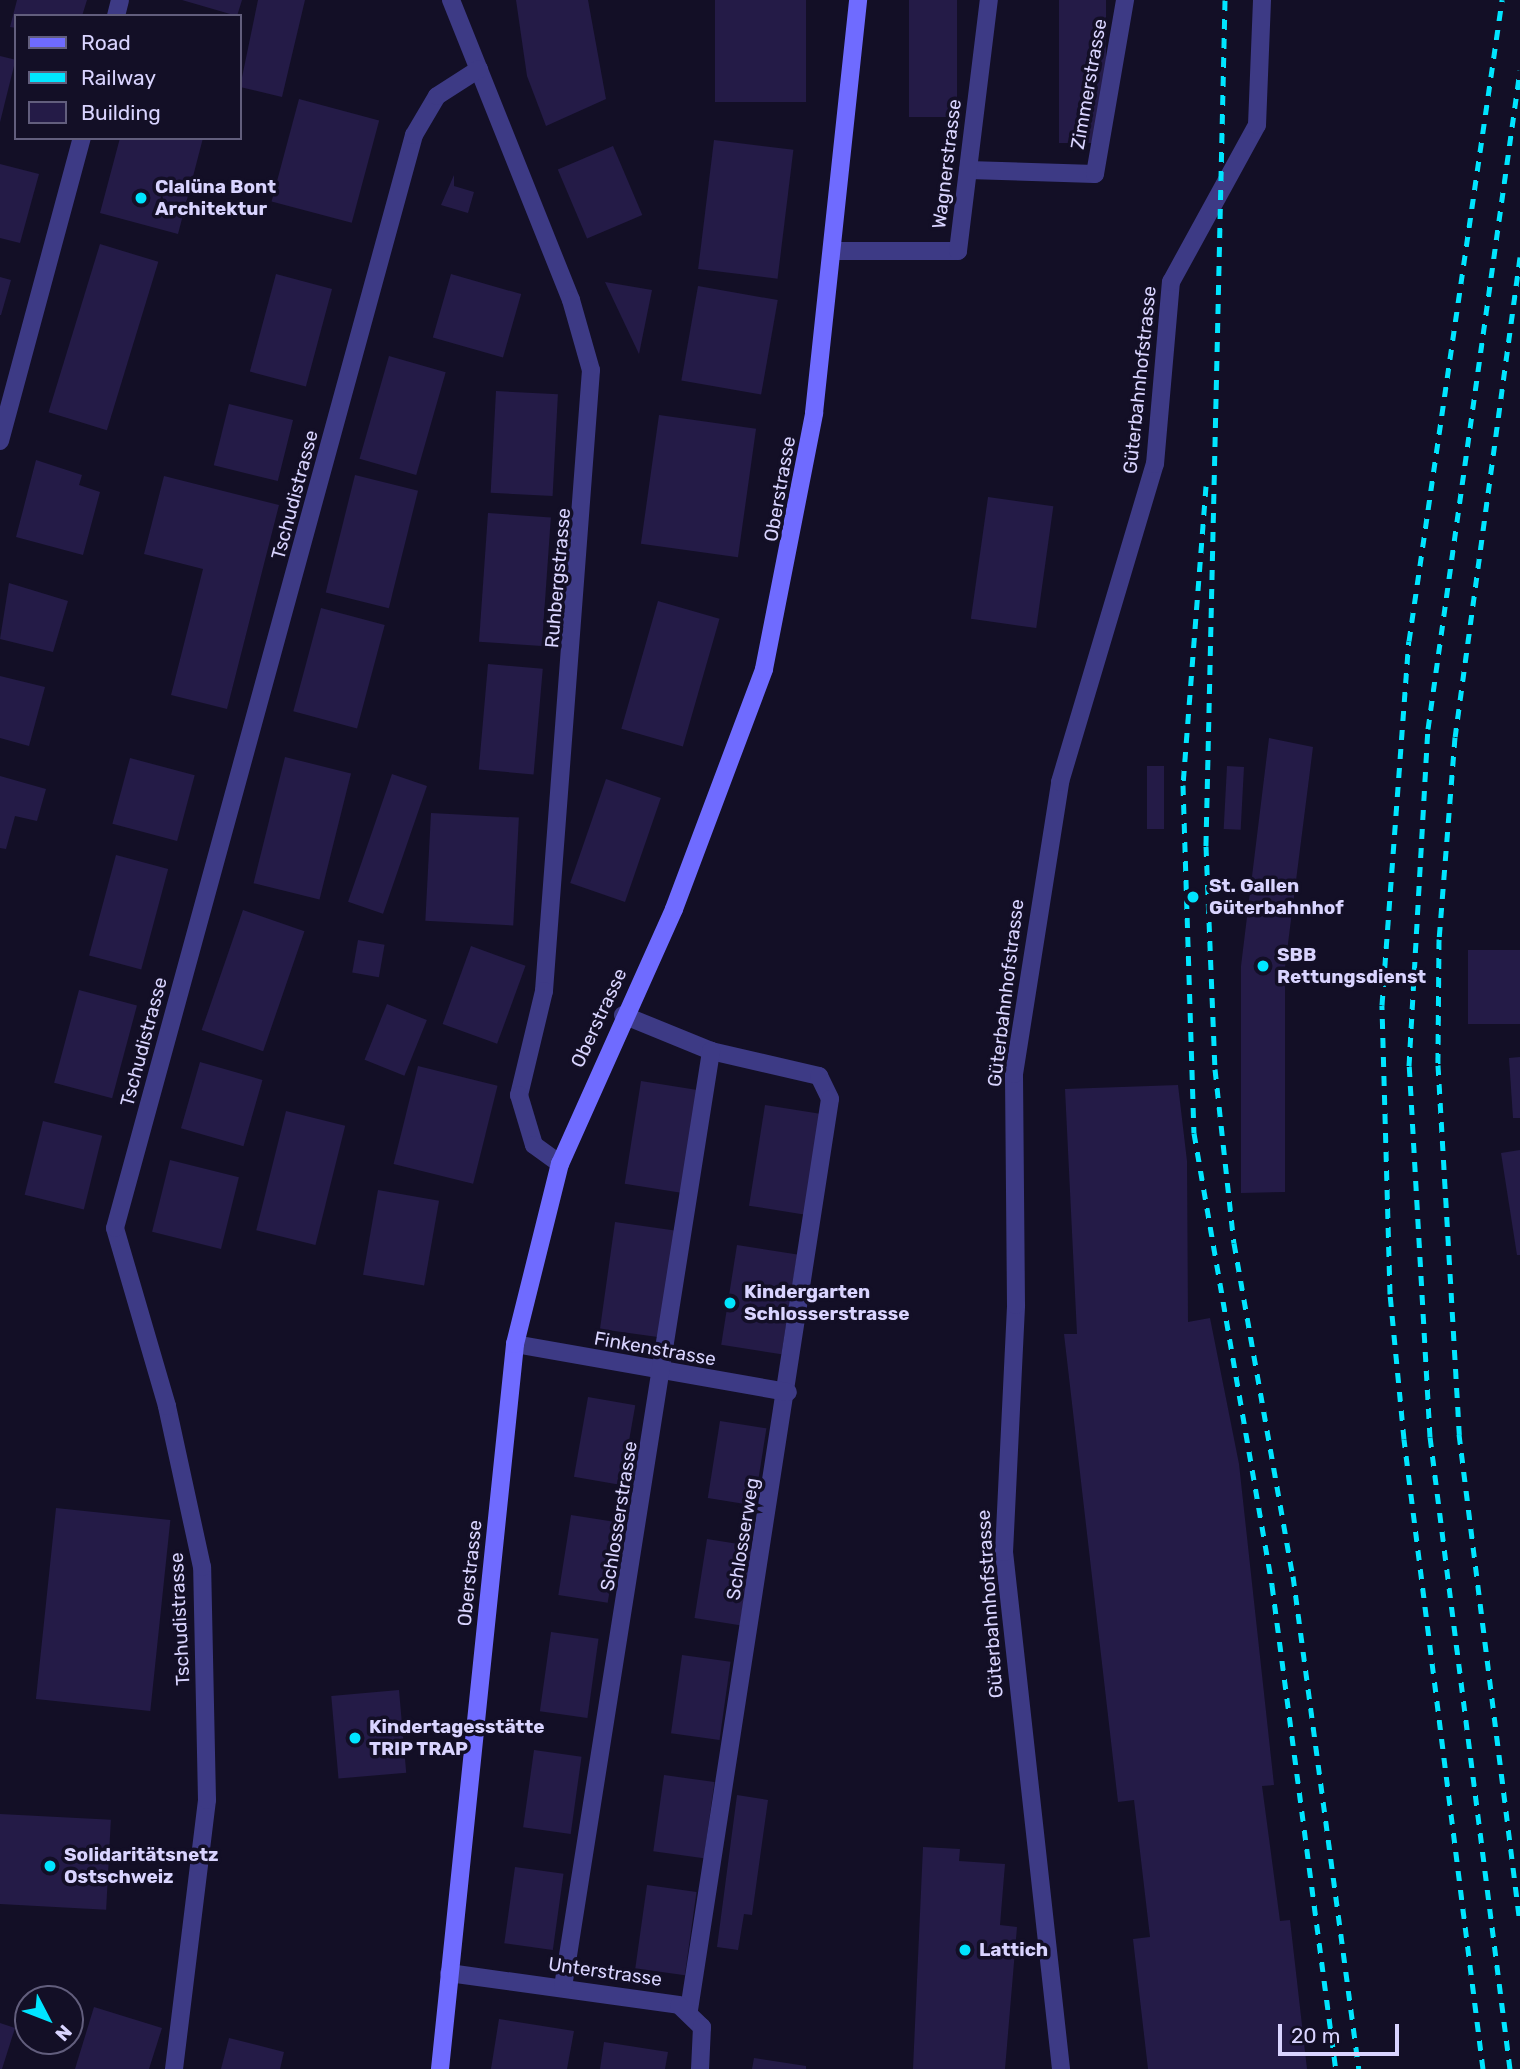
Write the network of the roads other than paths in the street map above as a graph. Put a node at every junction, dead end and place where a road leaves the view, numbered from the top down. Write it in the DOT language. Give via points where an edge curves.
graph roads {
  1 [pos="451,0"];
  2 [pos="858,0"];
  3 [pos="989,0"];
  4 [pos="1125,0"];
  5 [pos="1262,0"];
  6 [pos="479,69"];
  7 [pos="81,140"];
  8 [pos="968,170"];
  9 [pos="833,251"];
  10 [pos="0,441"];
  11 [pos="622,1016"];
  12 [pos="711,1051"];
  13 [pos="560,1164"];
  14 [pos="515,1344"];
  15 [pos="664,1373"];
  16 [pos="788,1392"];
  17 [pos="449,1973"];
  18 [pos="564,1987"];
  19 [pos="689,2010"];
  20 [pos="174,2069"];
  21 [pos="440,2069"];
  22 [pos="700,2069"];
  23 [pos="1061,2069"];
  1 -- 6 [label="street, Ruhbergstrasse"];
  2 -- 9 [label="street, Oberstrasse"];
  3 -- 8 [label="street, Wagnerstrasse"];
  4 -- 8 [label="street, Zimmerstrasse" via="1095,174"];
  5 -- 23 [label="street, Güterbahnhofstrasse" via="1257,125 1171,282 1155,464 1060,782 1014,1074 1016,1306 1004,1552"];
  6 -- 13 [label="street, Ruhbergstrasse" via="571,300 591,370 544,991 519,1095 534,1145"];
  6 -- 20 [label="street, Tschudistrasse" via="437,96 414,135 115,1228 167,1406 202,1567 207,1800"];
  7 -- 10 [label="street"];
  8 -- 9 [label="street, Wagnerstrasse" via="958,251"];
  9 -- 11 [label="street, Oberstrasse" via="794,533 764,669 725,785"];
  11 -- 12 [label="street"];
  11 -- 13 [label="street, Oberstrasse"];
  12 -- 15 [label="street, Schlosserstrasse"];
  12 -- 16 [label="street, Schlosserweg" via="819,1076 830,1099"];
  13 -- 14 [label="street, Oberstrasse"];
  14 -- 15 [label="street, Finkenstrasse"];
  14 -- 17 [label="street, Oberstrasse"];
  15 -- 16 [label="street, Finkenstrasse"];
  15 -- 18 [label="street, Schlosserstrasse"];
  16 -- 19 [label="street, Schlosserweg"];
  17 -- 18 [label="street, Unterstrasse"];
  17 -- 21 [label="street, Oberstrasse"];
  18 -- 19 [label="street, Unterstrasse"];
  19 -- 22 [label="street" via="704,2038"];
}
